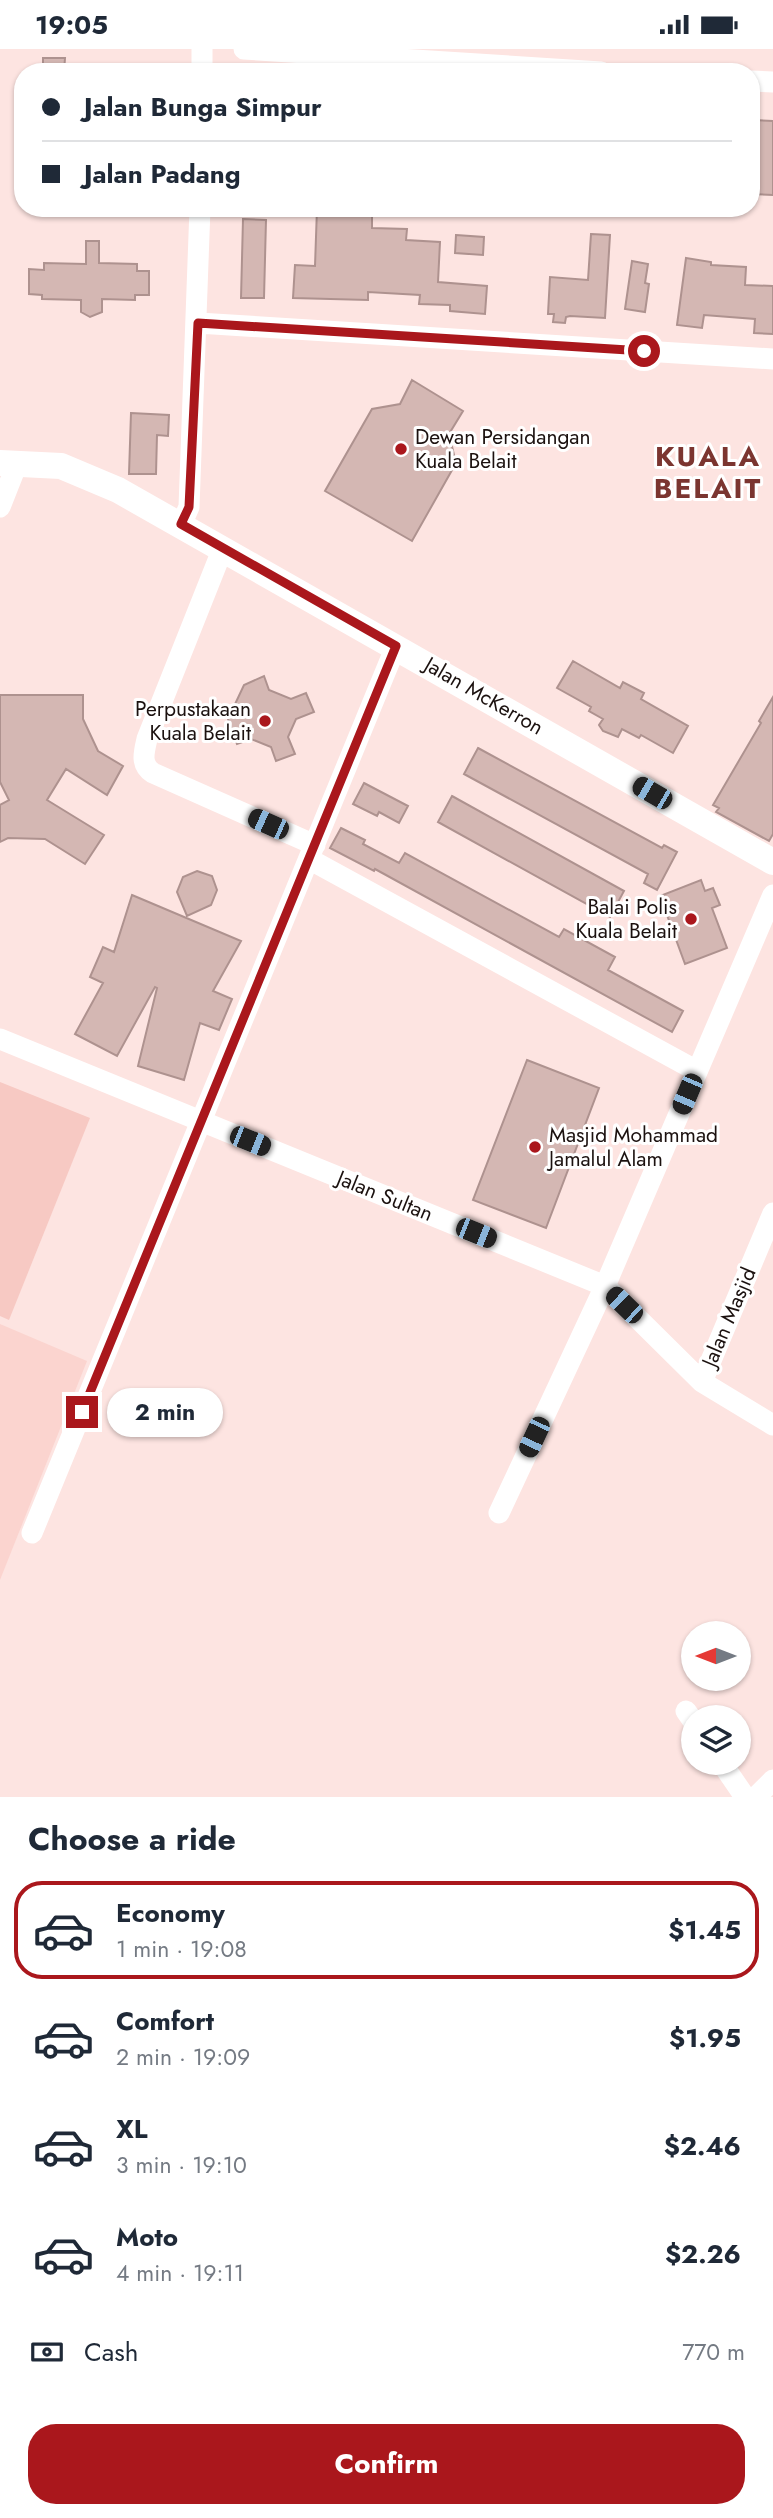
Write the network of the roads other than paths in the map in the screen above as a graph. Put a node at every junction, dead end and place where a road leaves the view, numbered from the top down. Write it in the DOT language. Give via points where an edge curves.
graph roads {
  1 [pos="243,49"];
  2 [pos="461,63"];
  3 [pos="200,217"];
  4 [pos="198,323"];
  5 [pos="773,359"];
  6 [pos="8,463"];
  7 [pos="0,507"];
  8 [pos="181,524"];
  9 [pos="223,548"];
  10 [pos="396,646"];
  11 [pos="312,852"];
  12 [pos="773,862"];
  13 [pos="773,895"];
  14 [pos="0,1039"];
  15 [pos="697,1071"];
  16 [pos="201,1121"];
  17 [pos="773,1213"];
  18 [pos="605,1286"];
  19 [pos="702,1382"];
  20 [pos="773,1425"];
  21 [pos="499,1513"];
  22 [pos="32,1533"];
  23 [pos="730,1775"];
  24 [pos="773,1780"];
  25 [pos="745,1797"];
  26 [pos="756,1797"];
  1 -- 2 [label="street"];
  3 -- 4 [label="street"];
  4 -- 5 [label="street"];
  4 -- 8 [label="street" via="189,507"];
  6 -- 7 [label="street"];
  6 -- 8 [label="main road, Jalan McKerron" via="53,465 82,473"];
  8 -- 9 [label="main road, Jalan McKerron"];
  9 -- 10 [label="main road, Jalan McKerron"];
  9 -- 11 [label="street" via="147,739 146,769"];
  10 -- 11 [label="street"];
  10 -- 12 [label="main road, Jalan McKerron"];
  11 -- 15 [label="street"];
  11 -- 16 [label="street"];
  13 -- 15 [label="street"];
  14 -- 16 [label="street, Jalan Sultan"];
  15 -- 18 [label="street"];
  16 -- 18 [label="street, Jalan Sultan"];
  16 -- 22 [label="street"];
  17 -- 19 [label="street, Jalan Masjid"];
  18 -- 19 [label="street, Jalan Sultan"];
  18 -- 21 [label="street"];
  19 -- 20 [label="street, Jalan Sultan"];
  23 -- 25 [label="street"];
  24 -- 26 [label="street"];
}
